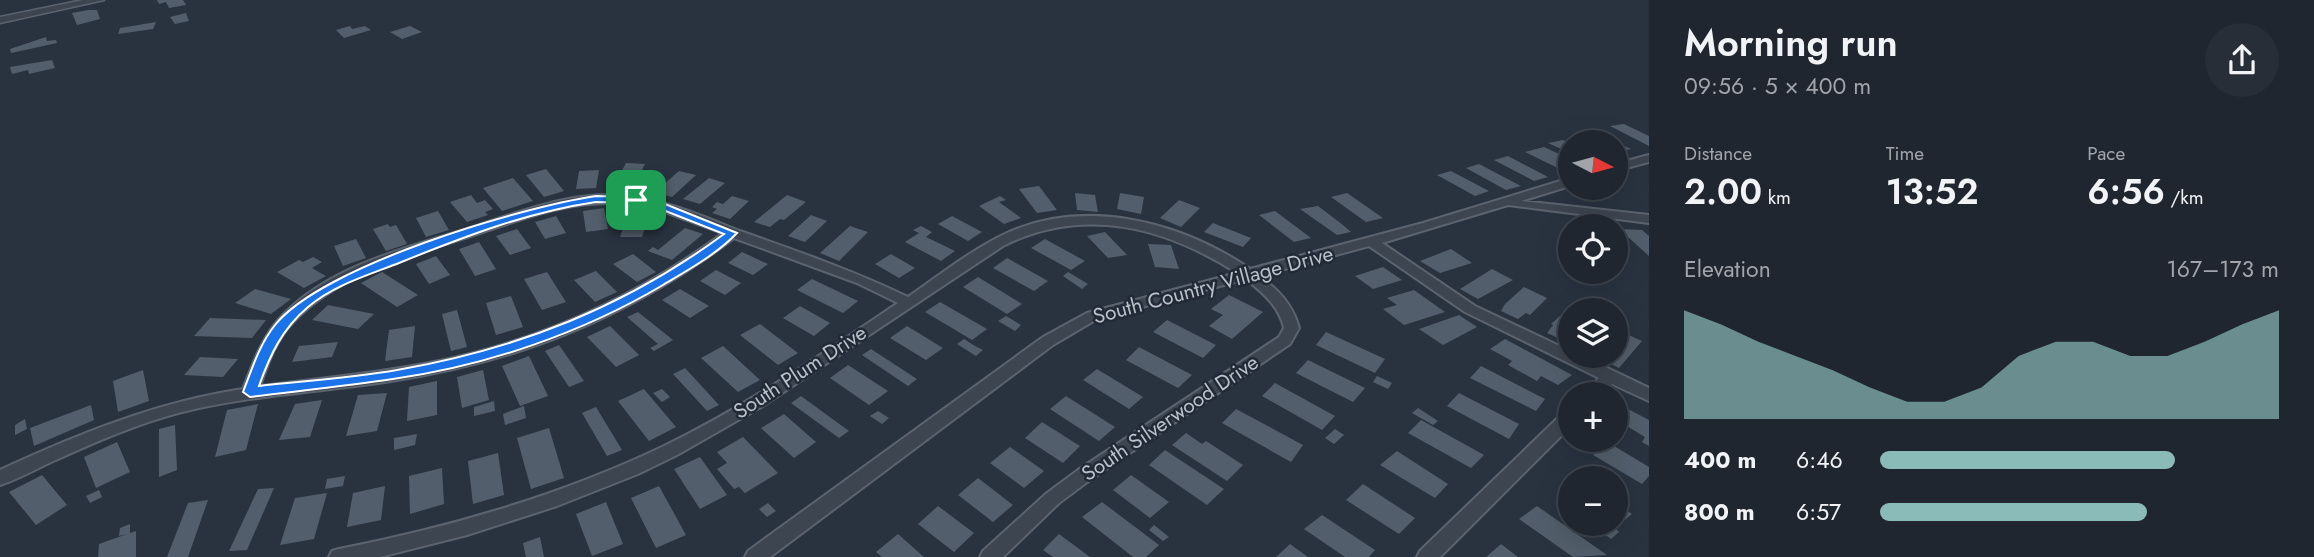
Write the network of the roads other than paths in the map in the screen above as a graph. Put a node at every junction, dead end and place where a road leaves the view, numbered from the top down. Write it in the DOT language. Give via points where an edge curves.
graph roads {
  1 [pos="99,0"];
  2 [pos="0,20"];
  3 [pos="1649,158"];
  4 [pos="1628,164"];
  5 [pos="1558,187"];
  6 [pos="1504,204"];
  7 [pos="1649,219"];
  8 [pos="732,233"];
  9 [pos="1372,242"];
  10 [pos="1247,274"];
  11 [pos="907,302"];
  12 [pos="1610,376"];
  13 [pos="1604,382"];
  14 [pos="250,392"];
  15 [pos="1649,394"];
  16 [pos="1558,428"];
  17 [pos="0,478"];
  18 [pos="339,557"];
  19 [pos="755,557"];
  20 [pos="990,557"];
  21 [pos="1427,557"];
  1 -- 2 [label="street"];
  3 -- 4 [label="street"];
  5 -- 6 [label="street, South Country Village Drive"];
  6 -- 7 [label="street"];
  6 -- 9 [label="street, South Country Village Drive"];
  8 -- 11 [label="street" via="862,280"];
  8 -- 14 [label="street" via="628,301 517,346 395,375"];
  8 -- 14 [label="street" via="636,200 575,201 520,215 362,271 322,292 280,328 263,354"];
  9 -- 10 [label="street, South Country Village Drive"];
  9 -- 12 [label="street" via="1470,309"];
  10 -- 11 [label="street, South Plum Drive" via="1218,254 1175,235 1130,224 1076,220 1036,226 1011,236"];
  10 -- 19 [label="street, South Country Village Drive" via="1123,307 1069,327"];
  10 -- 20 [label="street, South Silverwood Drive" via="1285,307 1294,325 1292,334 1084,475"];
  11 -- 18 [label="street, South Plum Drive" via="729,418 624,472 490,521"];
  12 -- 13 [label="street"];
  12 -- 15 [label="street"];
  14 -- 17 [label="street" via="111,429"];
  16 -- 21 [label="street"];
}
